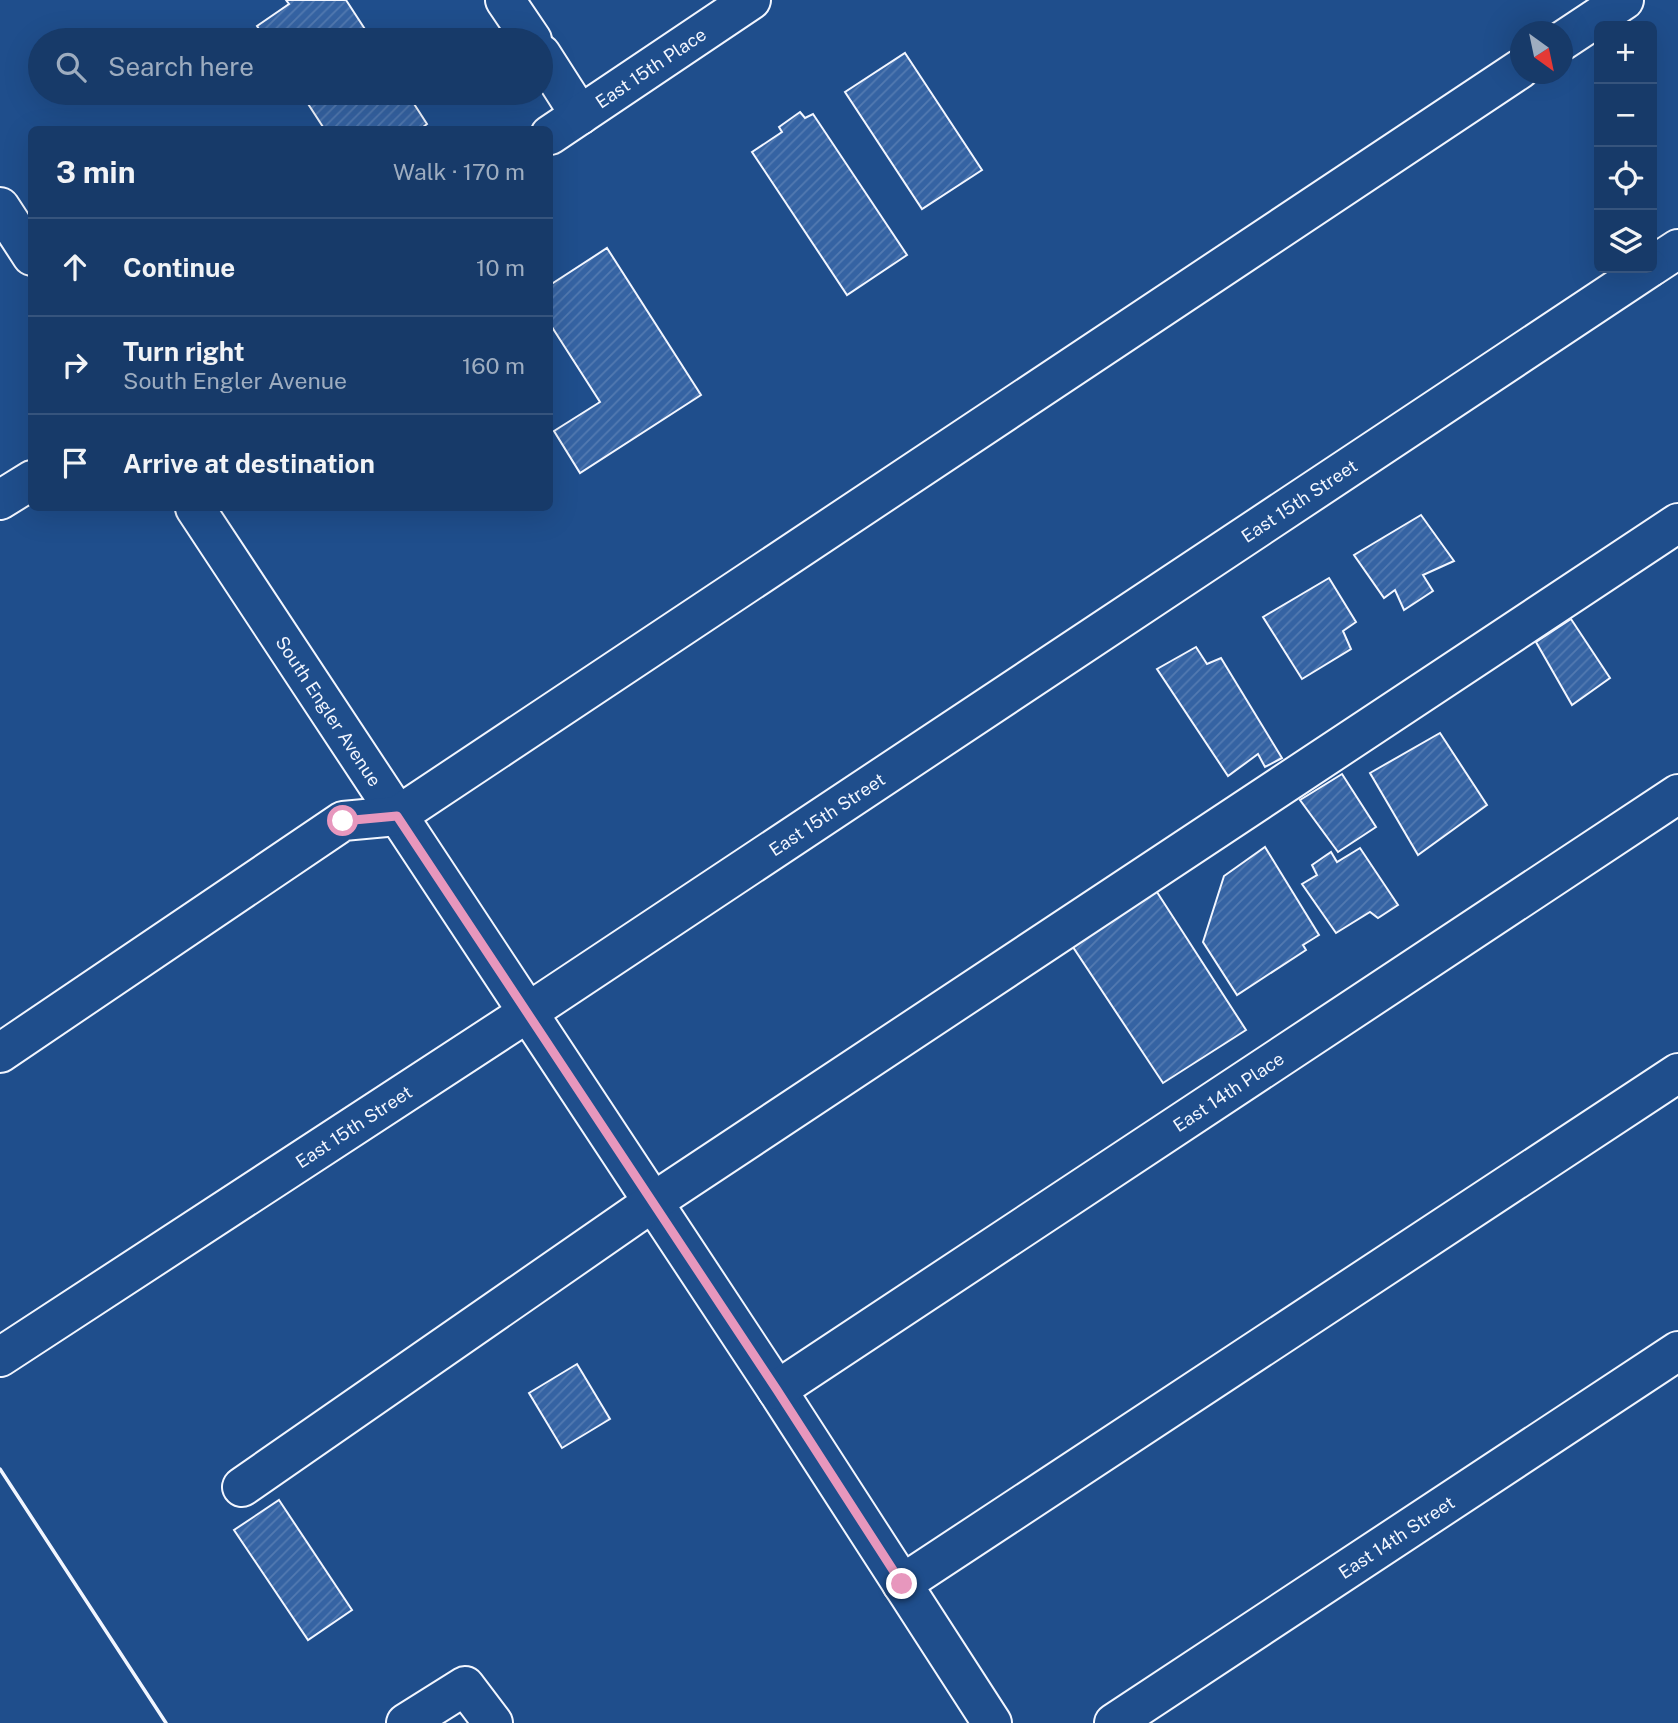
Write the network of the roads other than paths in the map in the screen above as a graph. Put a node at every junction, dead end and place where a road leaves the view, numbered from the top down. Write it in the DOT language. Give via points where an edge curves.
graph roads {
  1 [pos="505,0"];
  2 [pos="751,0"];
  3 [pos="1624,0"];
  4 [pos="524,28"];
  5 [pos="1573,34"];
  6 [pos="1510,76"];
  7 [pos="553,90"];
  8 [pos="565,125"];
  9 [pos="0,206"];
  10 [pos="1678,248"];
  11 [pos="28,250"];
  12 [pos="1657,262"];
  13 [pos="1641,273"];
  14 [pos="28,482"];
  15 [pos="0,500"];
  16 [pos="197,511"];
  17 [pos="1678,523"];
  18 [pos="1678,794"];
  19 [pos="397,816"];
  20 [pos="527,1013"];
  21 [pos="0,1053"];
  22 [pos="1678,1073"];
  23 [pos="653,1202"];
  24 [pos="1678,1352"];
  25 [pos="0,1357"];
  26 [pos="777,1390"];
  27 [pos="242,1486"];
  28 [pos="902,1584"];
  29 [pos="406,1723"];
  30 [pos="494,1723"];
  31 [pos="992,1723"];
  32 [pos="1114,1723"];
  1 -- 4 [label="street"];
  2 -- 8 [label="street, East 15th Place"];
  3 -- 5 [label="street"];
  6 -- 19 [label="street"];
  7 -- 8 [label="street"];
  9 -- 11 [label="street"];
  10 -- 12 [label="street, East 15th Street"];
  13 -- 20 [label="street, East 15th Street"];
  14 -- 15 [label="street"];
  16 -- 19 [label="street, South Engler Avenue"];
  17 -- 23 [label="street"];
  18 -- 26 [label="street, East 14th Place"];
  19 -- 20 [label="street, South Engler Avenue"];
  19 -- 21 [label="street" via="343,821"];
  20 -- 23 [label="street, South Engler Avenue"];
  20 -- 25 [label="street, East 15th Street"];
  22 -- 28 [label="street"];
  23 -- 26 [label="street, South Engler Avenue"];
  23 -- 27 [label="street"];
  24 -- 32 [label="street, East 14th Street"];
  26 -- 28 [label="street, South Engler Avenue"];
  28 -- 31 [label="street, South Engler Avenue"];
  29 -- 30 [label="street" via="465,1685"];
}
